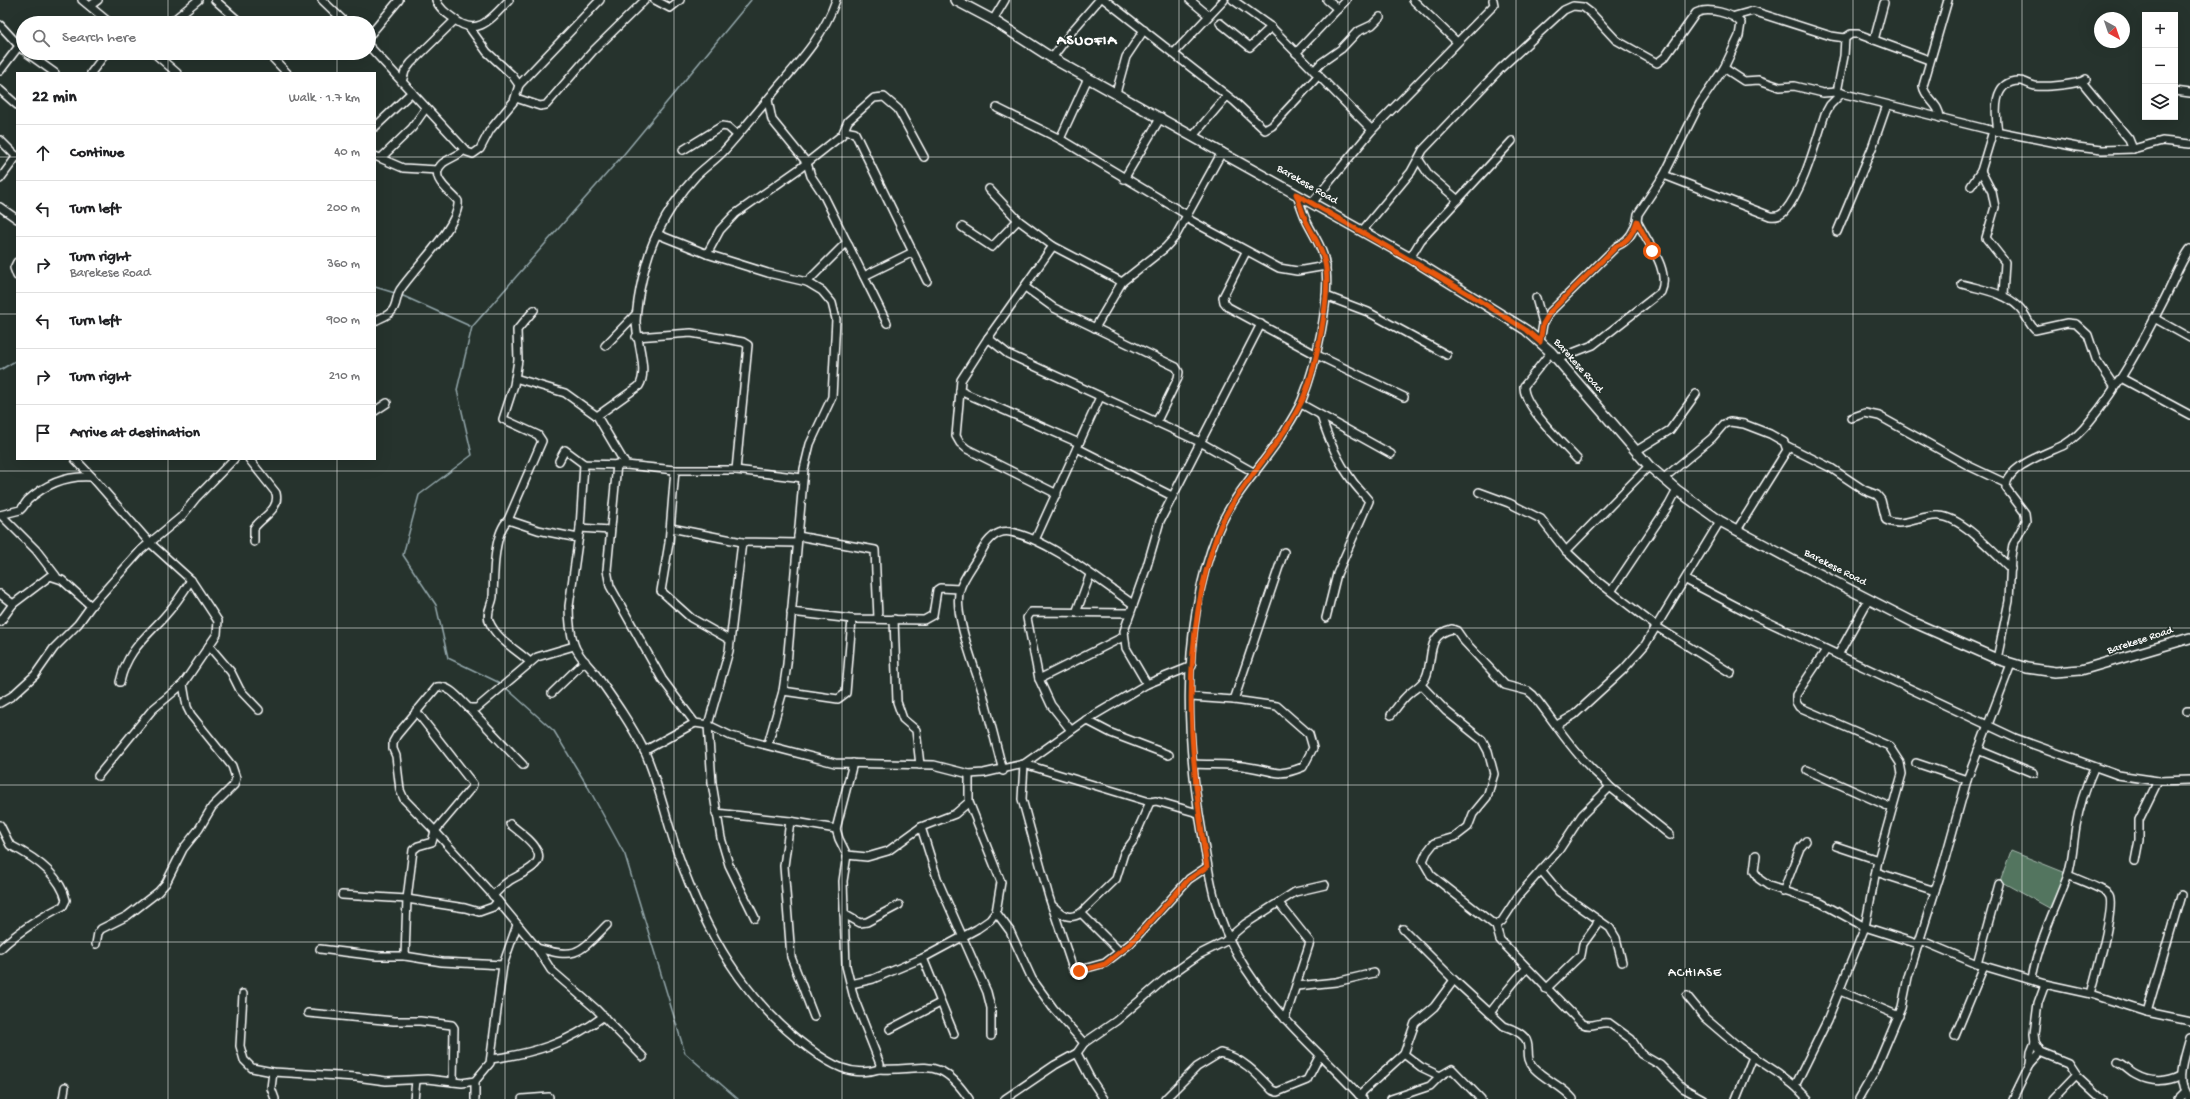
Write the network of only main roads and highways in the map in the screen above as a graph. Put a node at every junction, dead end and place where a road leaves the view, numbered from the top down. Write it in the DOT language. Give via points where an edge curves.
graph roads {
  1 [pos="955,0"];
  2 [pos="2188,640"];
  1 -- 2 [label="main road, Barekese Road" via="993,20 1052,58 1410,258 1526,330 1554,355 1649,466 1677,490 1720,521 1915,624 1997,659 2041,671 2082,670"];
}
